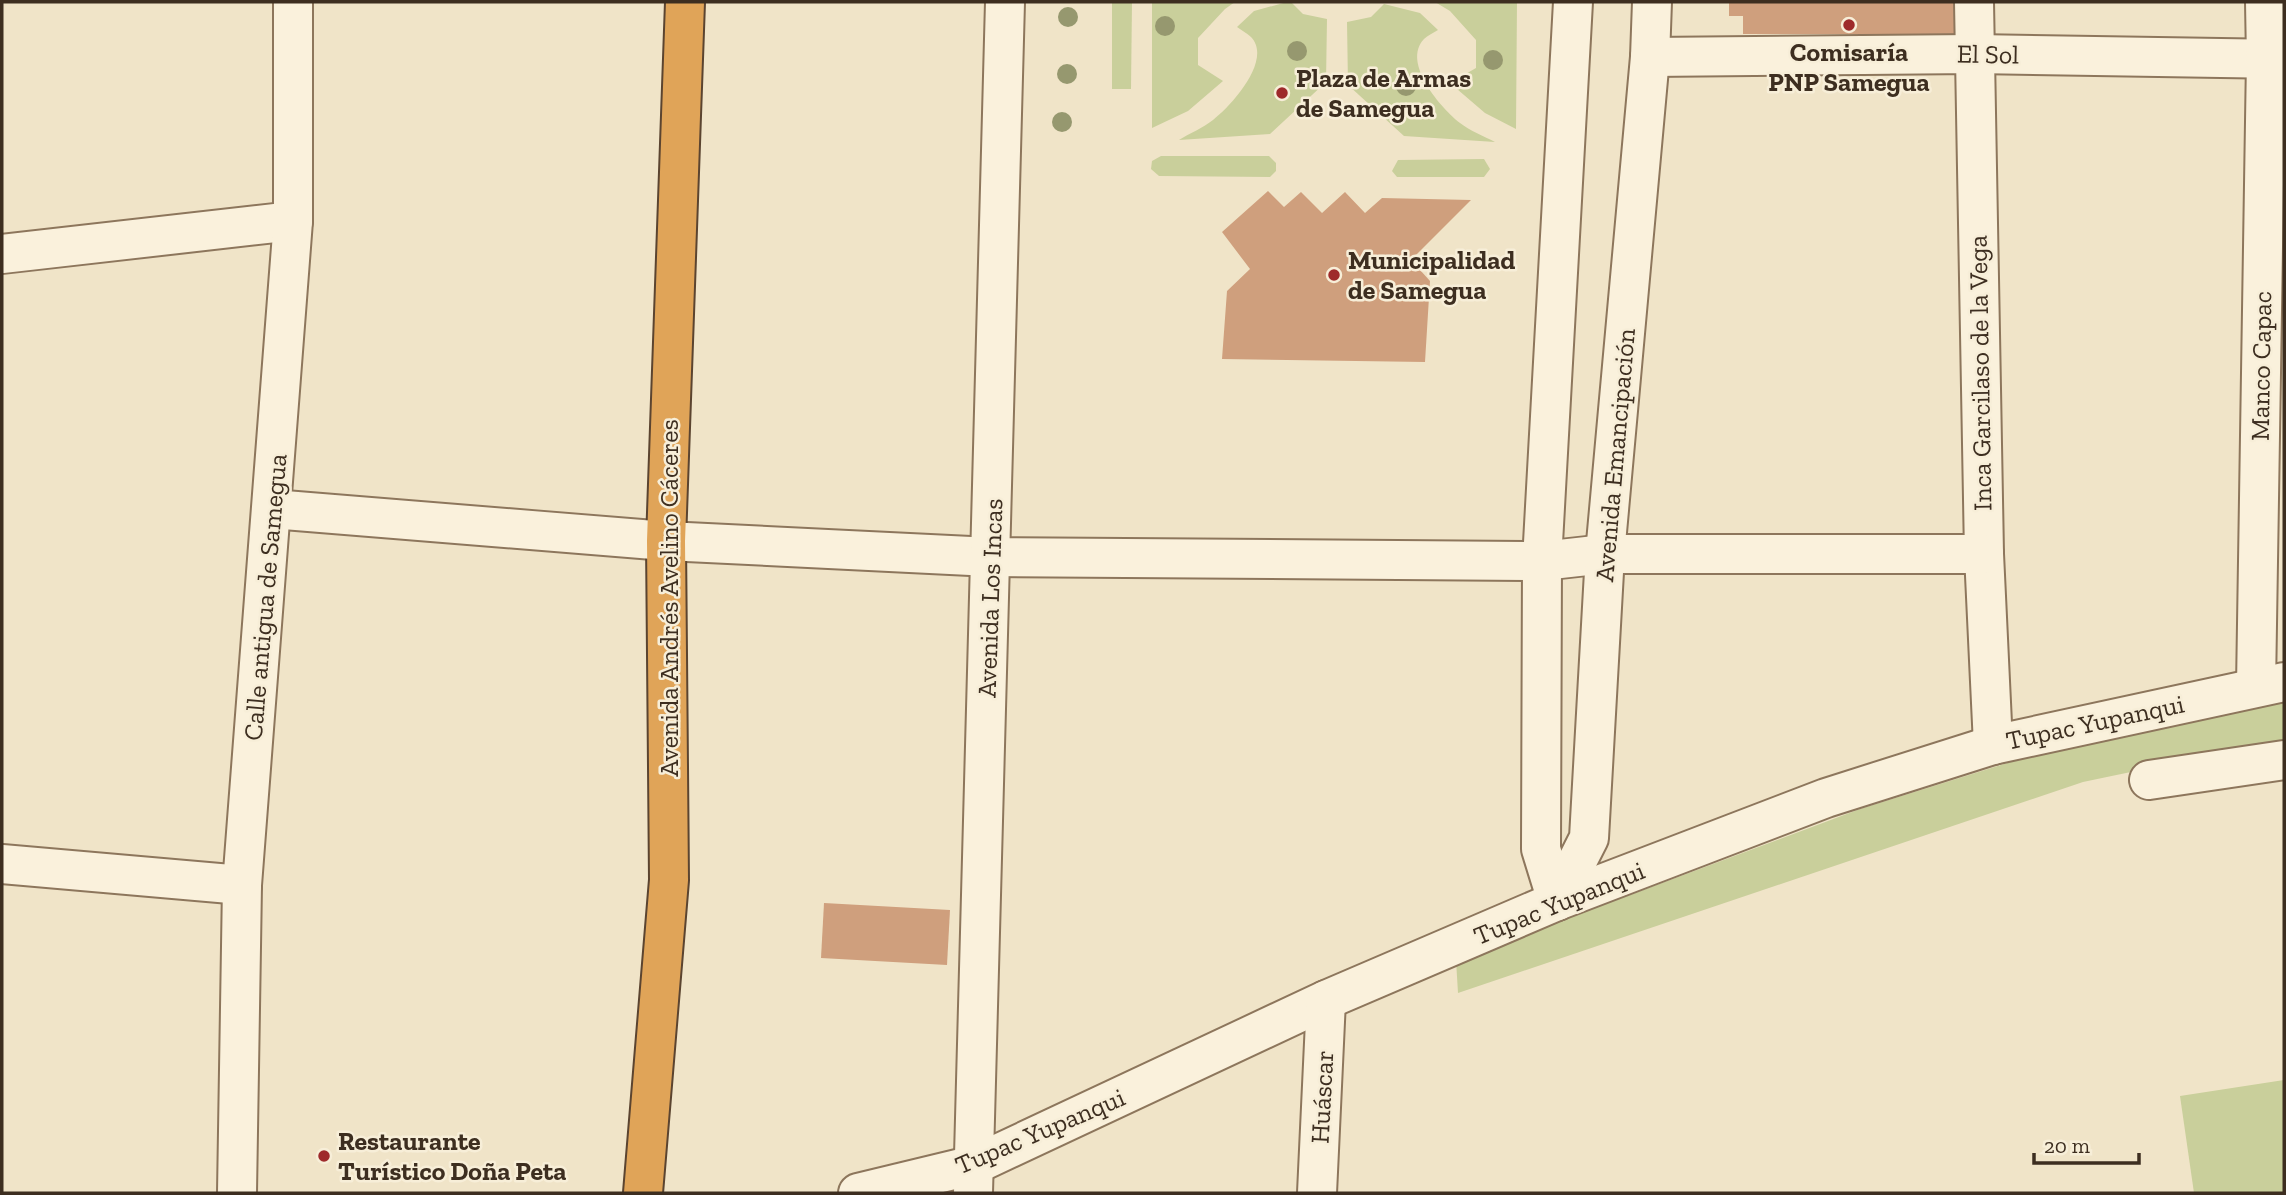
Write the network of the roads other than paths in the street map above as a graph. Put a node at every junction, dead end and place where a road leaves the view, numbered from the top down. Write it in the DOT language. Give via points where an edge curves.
graph roads {
  1 [pos="293,2"];
  2 [pos="685,2"];
  3 [pos="1005,2"];
  4 [pos="1573,2"];
  5 [pos="1652,2"];
  6 [pos="1975,2"];
  7 [pos="2265,2"];
  8 [pos="1975,54"];
  9 [pos="1650,57"];
  10 [pos="2275,59"];
  11 [pos="293,222"];
  12 [pos="2,254"];
  13 [pos="272,509"];
  14 [pos="666,541"];
  15 [pos="1605,554"];
  16 [pos="1984,554"];
  17 [pos="991,557"];
  18 [pos="1542,562"];
  19 [pos="2270,685"];
  20 [pos="1993,745"];
  21 [pos="2284,760"];
  22 [pos="2149,780"];
  23 [pos="2,864"];
  24 [pos="242,885"];
  25 [pos="1557,901"];
  26 [pos="1326,1000"];
  27 [pos="973,1179"];
  28 [pos="237,1193"];
  29 [pos="643,1193"];
  30 [pos="858,1193"];
  31 [pos="1317,1193"];
  1 -- 11 [label="street, Calle antigua de Samegua"];
  2 -- 14 [label="highway, Avenida Andrés Avelino Cáceres"];
  3 -- 17 [label="street, Avenida Los Incas"];
  4 -- 18 [label="street"];
  5 -- 9 [label="street, Avenida Emancipación"];
  6 -- 8 [label="street, Inca Garcilaso de la Vega"];
  7 -- 10 [label="street, Manco Capac"];
  8 -- 9 [label="street, El Sol"];
  8 -- 10 [label="street, El Sol"];
  8 -- 16 [label="street, Inca Garcilaso de la Vega"];
  9 -- 15 [label="street, Avenida Emancipación"];
  10 -- 19 [label="street, Manco Capac"];
  11 -- 12 [label="street"];
  11 -- 13 [label="street, Calle antigua de Samegua"];
  13 -- 14 [label="street"];
  13 -- 24 [label="street, Calle antigua de Samegua"];
  14 -- 17 [label="street"];
  14 -- 29 [label="highway, Avenida Andrés Avelino Cáceres" via="669,880"];
  15 -- 16 [label="street"];
  15 -- 18 [label="street"];
  15 -- 25 [label="street, Avenida Emancipación" via="1589,838"];
  16 -- 20 [label="street, Inca Garcilaso de la Vega"];
  17 -- 18 [label="street"];
  17 -- 27 [label="street, Avenida Los Incas"];
  18 -- 25 [label="street" via="1541,849"];
  19 -- 20 [label="street, Tupac Yupanqui"];
  20 -- 25 [label="street, Tupac Yupanqui" via="1826,798"];
  21 -- 22 [label="street"];
  23 -- 24 [label="street"];
  24 -- 28 [label="street, Calle antigua de Samegua"];
  25 -- 26 [label="street, Tupac Yupanqui"];
  26 -- 27 [label="street, Tupac Yupanqui"];
  26 -- 31 [label="street, Huáscar"];
  27 -- 30 [label="street, Tupac Yupanqui"];
}
